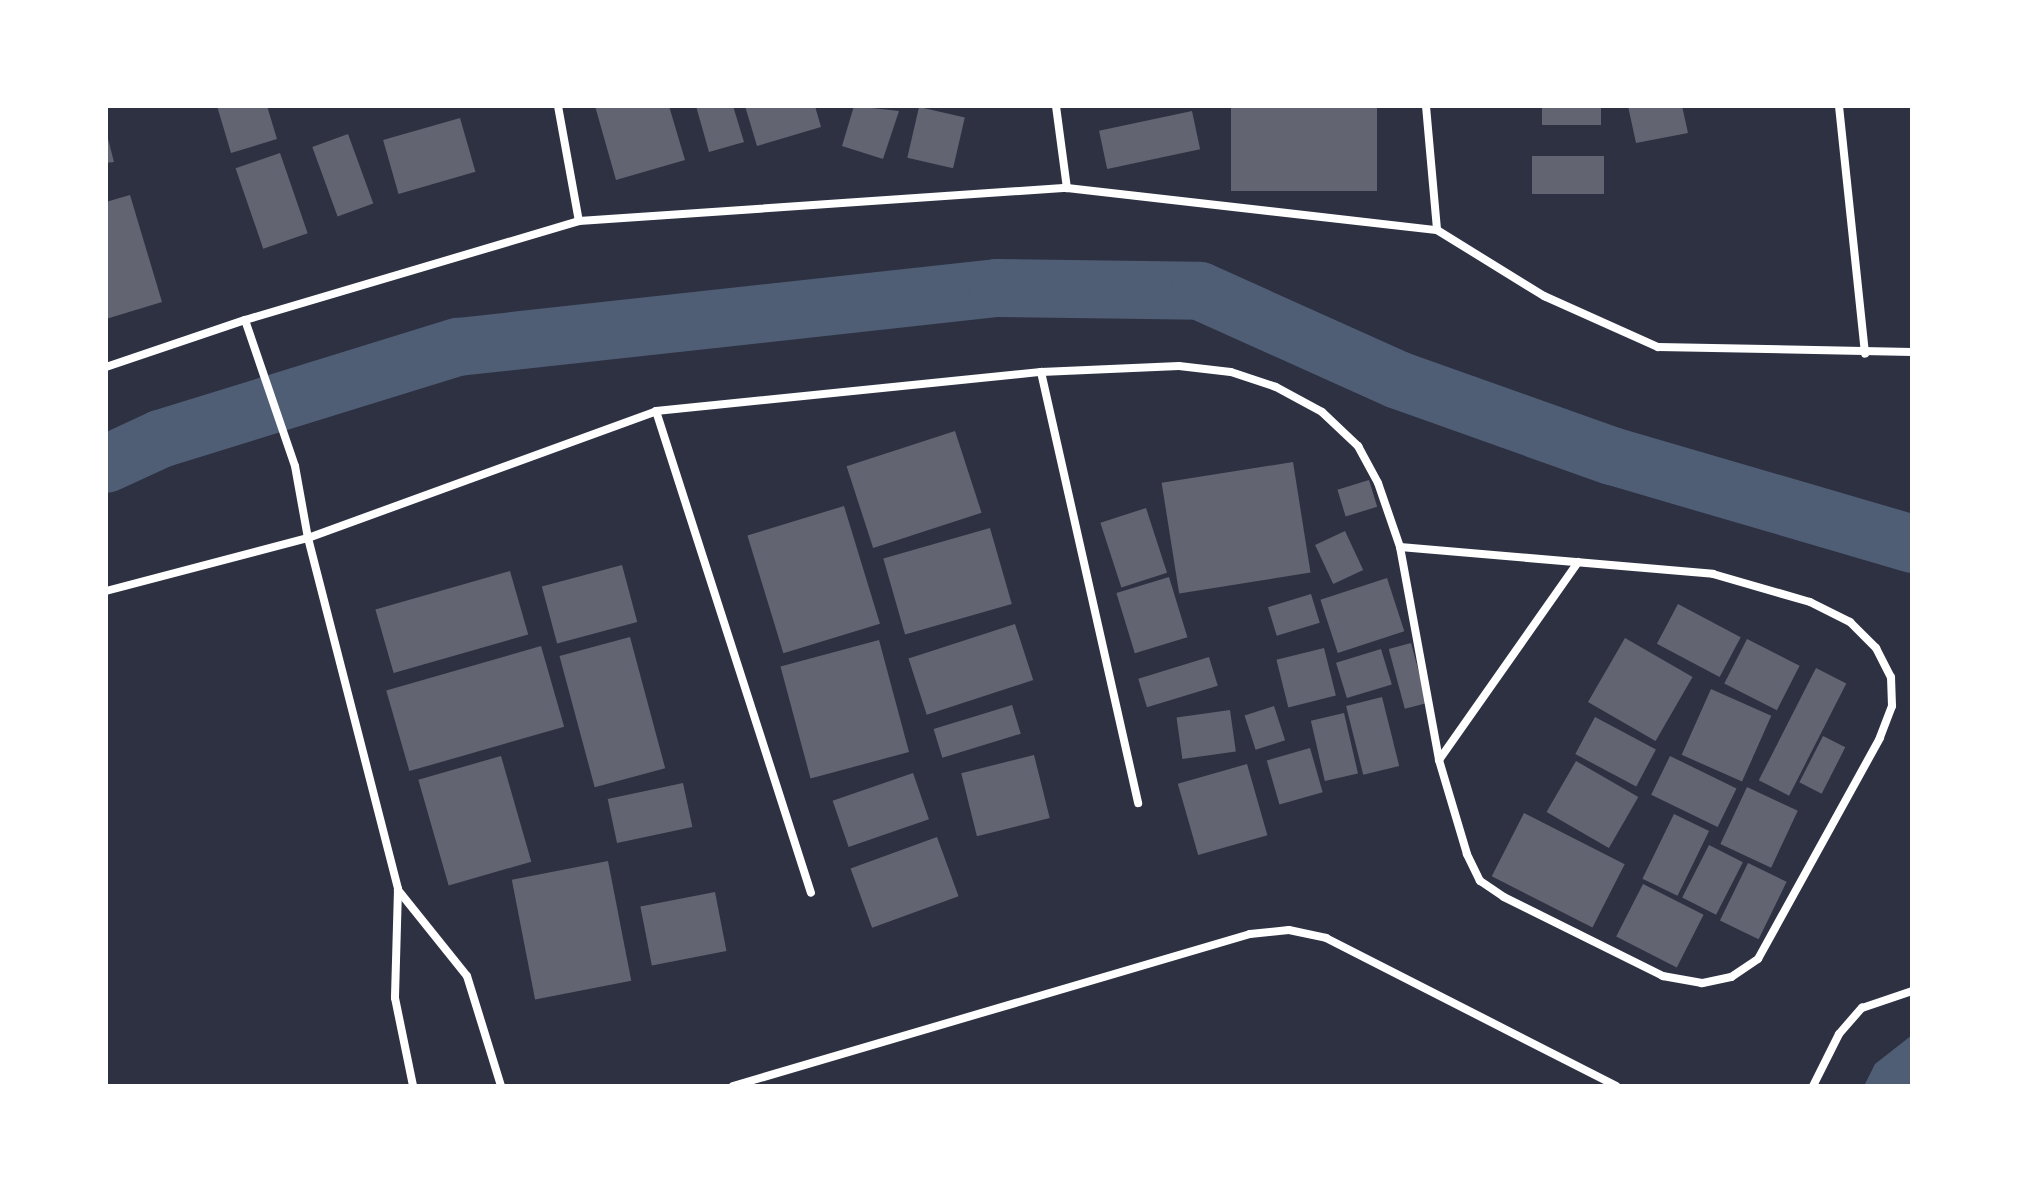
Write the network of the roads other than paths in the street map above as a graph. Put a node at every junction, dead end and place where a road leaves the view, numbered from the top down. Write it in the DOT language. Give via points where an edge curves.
graph roads {
  1 [pos="558,106"];
  2 [pos="1056,106"];
  3 [pos="1426,106"];
  4 [pos="1839,106"];
  5 [pos="1067,188"];
  6 [pos="579,221"];
  7 [pos="1437,230"];
  8 [pos="245,320"];
  9 [pos="1912,352"];
  10 [pos="1865,354"];
  11 [pos="106,367"];
  12 [pos="1041,372"];
  13 [pos="656,411"];
  14 [pos="308,538"];
  15 [pos="1400,547"];
  16 [pos="1578,562"];
  17 [pos="106,591"];
  18 [pos="1439,760"];
  19 [pos="1138,803"];
  20 [pos="398,889"];
  21 [pos="811,893"];
  22 [pos="1912,991"];
  23 [pos="413,1086"];
  24 [pos="501,1086"];
  25 [pos="733,1086"];
  26 [pos="1616,1086"];
  27 [pos="1813,1086"];
  1 -- 6 [label="street"];
  2 -- 5 [label="street"];
  3 -- 7 [label="street"];
  4 -- 10 [label="street"];
  5 -- 6 [label="street"];
  5 -- 7 [label="street"];
  6 -- 8 [label="street"];
  7 -- 10 [label="street" via="1544,296 1658,347"];
  8 -- 11 [label="street"];
  8 -- 14 [label="street" via="295,466"];
  9 -- 10 [label="street"];
  12 -- 13 [label="street"];
  12 -- 15 [label="street" via="1179,366 1231,372 1276,387 1322,412 1358,446"];
  12 -- 19 [label="street"];
  13 -- 14 [label="street"];
  13 -- 21 [label="street"];
  14 -- 17 [label="street"];
  14 -- 20 [label="street"];
  15 -- 16 [label="street"];
  15 -- 18 [label="street"];
  16 -- 18 [label="street"];
  16 -- 18 [label="street" via="1713,574 1810,602 1850,622 1876,648 1891,677 1892,706 1880,738 1758,959 1731,977 1702,983 1663,976 1504,897 1480,881 1467,854"];
  20 -- 23 [label="street" via="395,998"];
  20 -- 24 [label="street" via="467,976"];
  22 -- 27 [label="street" via="1862,1008 1839,1034"];
  25 -- 26 [label="street" via="1250,934 1289,930 1326,938"];
}
